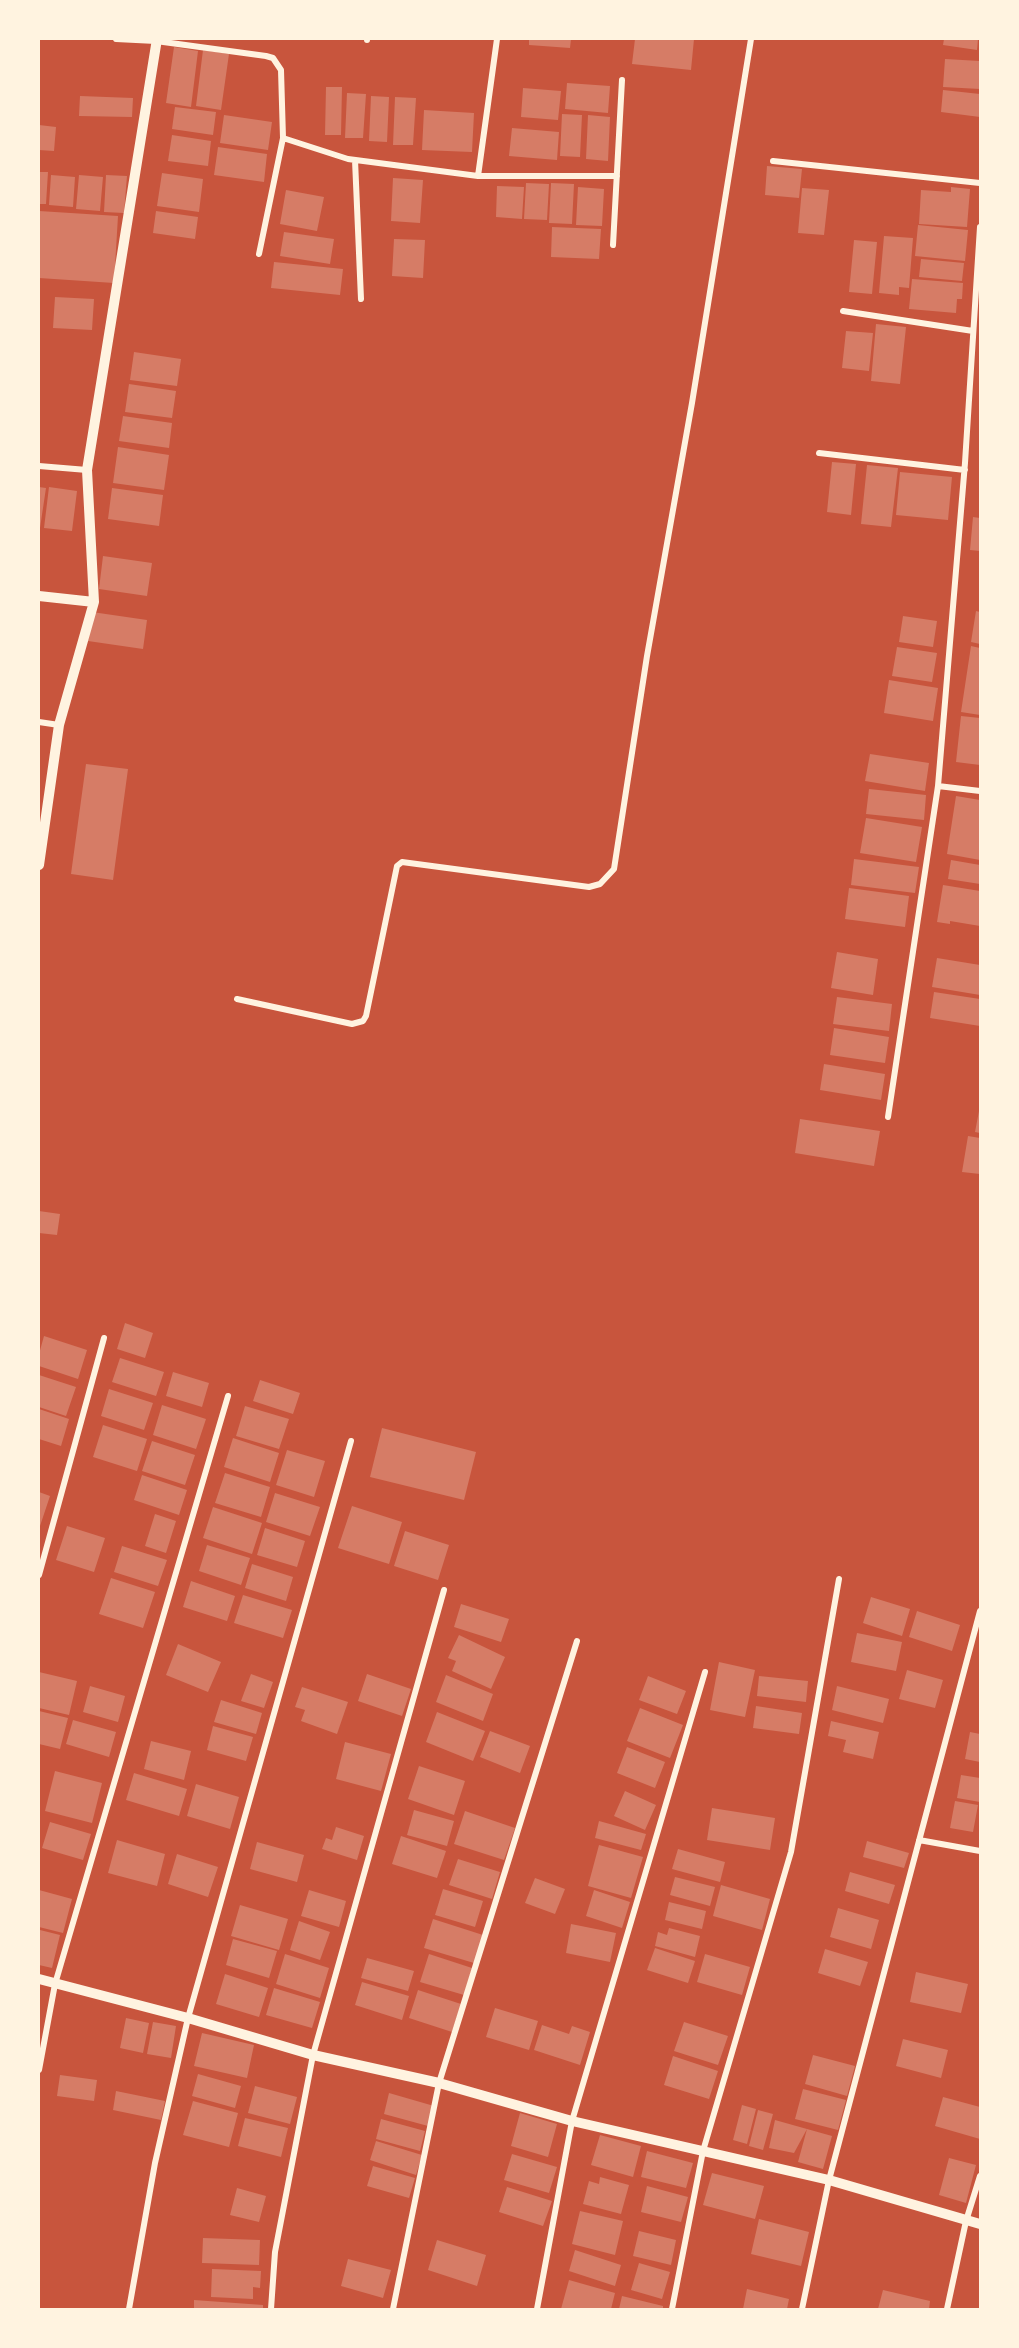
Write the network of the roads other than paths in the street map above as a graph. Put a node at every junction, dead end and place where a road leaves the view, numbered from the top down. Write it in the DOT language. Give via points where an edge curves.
graph roads {
  1 [pos="116,39"];
  2 [pos="497,39"];
  3 [pos="751,39"];
  4 [pos="156,40"];
  5 [pos="622,80"];
  6 [pos="283,138"];
  7 [pos="355,160"];
  8 [pos="773,161"];
  9 [pos="617,176"];
  10 [pos="478,177"];
  11 [pos="980,183"];
  12 [pos="980,227"];
  13 [pos="613,245"];
  14 [pos="260,254"];
  15 [pos="361,299"];
  16 [pos="843,311"];
  17 [pos="973,331"];
  18 [pos="819,453"];
  19 [pos="39,466"];
  20 [pos="87,470"];
  21 [pos="965,470"];
  22 [pos="39,596"];
  23 [pos="94,602"];
  24 [pos="39,722"];
  25 [pos="59,725"];
  26 [pos="938,786"];
  27 [pos="980,791"];
  28 [pos="40,844"];
  29 [pos="39,865"];
  30 [pos="237,999"];
  31 [pos="888,1118"];
  32 [pos="104,1338"];
  33 [pos="228,1396"];
  34 [pos="351,1441"];
  35 [pos="39,1575"];
  36 [pos="839,1579"];
  37 [pos="444,1590"];
  38 [pos="980,1611"];
  39 [pos="577,1641"];
  40 [pos="705,1672"];
  41 [pos="919,1840"];
  42 [pos="980,1851"];
  43 [pos="39,1979"];
  44 [pos="56,1984"];
  45 [pos="188,2018"];
  46 [pos="313,2055"];
  47 [pos="39,2070"];
  48 [pos="439,2084"];
  49 [pos="572,2121"];
  50 [pos="703,2151"];
  51 [pos="980,2176"];
  52 [pos="829,2180"];
  53 [pos="966,2221"];
  54 [pos="980,2224"];
  55 [pos="129,2309"];
  56 [pos="271,2309"];
  57 [pos="393,2309"];
  58 [pos="537,2309"];
  59 [pos="672,2309"];
  60 [pos="802,2309"];
  61 [pos="947,2309"];
  1 -- 4 [label="street"];
  2 -- 10 [label="street"];
  3 -- 30 [label="street" via="614,868 600,884 589,887 402,862 397,866 363,1021 352,1024"];
  4 -- 6 [label="street" via="273,58 281,70"];
  4 -- 20 [label="street"];
  5 -- 9 [label="street"];
  6 -- 7 [label="street"];
  6 -- 14 [label="street"];
  7 -- 10 [label="street"];
  7 -- 15 [label="street"];
  8 -- 11 [label="street"];
  9 -- 10 [label="street"];
  9 -- 13 [label="street"];
  12 -- 17 [label="street"];
  16 -- 17 [label="street"];
  17 -- 21 [label="street"];
  18 -- 21 [label="street"];
  19 -- 20 [label="street"];
  20 -- 23 [label="street"];
  21 -- 26 [label="street"];
  22 -- 23 [label="street"];
  23 -- 25 [label="street"];
  24 -- 25 [label="street"];
  25 -- 28 [label="street"];
  26 -- 27 [label="street"];
  26 -- 31 [label="street"];
  28 -- 29 [label="street"];
  32 -- 35 [label="street"];
  33 -- 44 [label="street"];
  34 -- 45 [label="street"];
  36 -- 50 [label="street" via="791,1852"];
  37 -- 46 [label="street"];
  38 -- 41 [label="street"];
  39 -- 48 [label="street"];
  40 -- 49 [label="street"];
  41 -- 42 [label="street"];
  41 -- 52 [label="street"];
  43 -- 44 [label="street"];
  44 -- 45 [label="street"];
  44 -- 47 [label="street"];
  45 -- 46 [label="street"];
  45 -- 55 [label="street" via="155,2163"];
  46 -- 48 [label="street"];
  46 -- 56 [label="street" via="275,2252"];
  48 -- 49 [label="street"];
  48 -- 57 [label="street"];
  49 -- 50 [label="street"];
  49 -- 58 [label="street"];
  50 -- 52 [label="street"];
  50 -- 59 [label="street"];
  51 -- 53 [label="street"];
  52 -- 53 [label="street"];
  52 -- 60 [label="street"];
  53 -- 54 [label="street"];
  53 -- 61 [label="street"];
}
